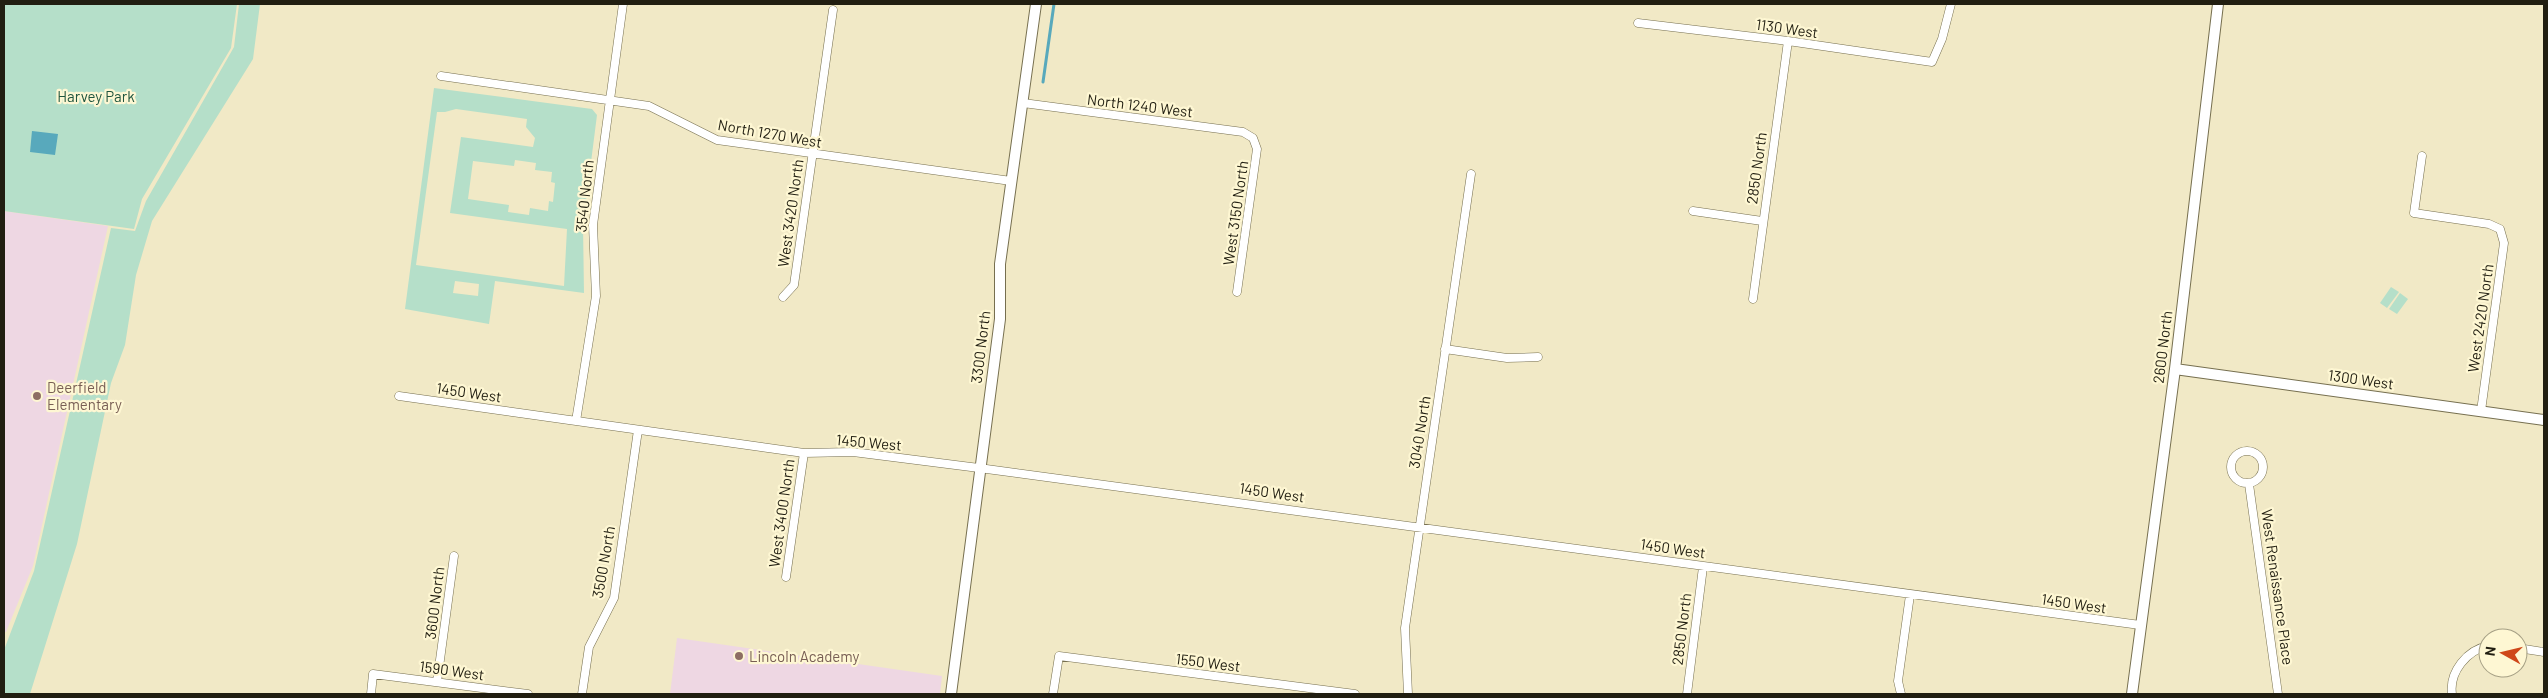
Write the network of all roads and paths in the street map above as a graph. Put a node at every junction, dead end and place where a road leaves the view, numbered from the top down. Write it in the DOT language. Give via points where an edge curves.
graph roads {
  1 [pos="624,4"];
  2 [pos="1036,4"];
  3 [pos="1951,4"];
  4 [pos="2218,4"];
  5 [pos="833,10"];
  6 [pos="1638,23"];
  7 [pos="1788,41"];
  8 [pos="441,76"];
  9 [pos="610,101"];
  10 [pos="1023,103"];
  11 [pos="1253,138"];
  12 [pos="812,155"];
  13 [pos="2422,156"];
  14 [pos="1471,174"];
  15 [pos="1011,181"];
  16 [pos="1693,211"];
  17 [pos="1762,221"];
  18 [pos="1238,292"];
  19 [pos="783,297"];
  20 [pos="1753,299"];
  21 [pos="1445,349"];
  22 [pos="1538,357"];
  23 [pos="2174,369"];
  24 [pos="399,396"];
  25 [pos="2481,411"];
  26 [pos="2544,420"];
  27 [pos="576,421"];
  28 [pos="638,430"];
  29 [pos="804,452"];
  30 [pos="979,468"];
  31 [pos="2249,484"];
  32 [pos="1419,526"];
  33 [pos="454,556"];
  34 [pos="1703,567"];
  35 [pos="786,577"];
  36 [pos="1910,595"];
  37 [pos="2140,625"];
  38 [pos="2478,648"];
  39 [pos="2528,650"];
  40 [pos="2544,652"];
  41 [pos="437,682"];
  42 [pos="371,694"];
  43 [pos="528,694"];
  44 [pos="582,694"];
  45 [pos="951,694"];
  46 [pos="1053,694"];
  47 [pos="1355,694"];
  48 [pos="1408,694"];
  49 [pos="1687,694"];
  50 [pos="1901,694"];
  51 [pos="2132,694"];
  52 [pos="2278,694"];
  53 [pos="2452,694"];
  1 -- 9 [label="street, 3540 North"];
  2 -- 10 [label="street, 3300 North"];
  3 -- 7 [label="street, 1130 West" via="1932,62"];
  4 -- 23 [label="street, 2600 North"];
  5 -- 12 [label="street, West 3420 North"];
  6 -- 7 [label="street, 1130 West"];
  7 -- 17 [label="street, 2850 North"];
  8 -- 9 [label="street, North 1270 West"];
  9 -- 12 [label="street, North 1270 West" via="649,106 717,140"];
  9 -- 27 [label="street, 3540 North" via="593,225 596,296"];
  10 -- 11 [label="street, North 1240 West" via="1243,132"];
  10 -- 15 [label="street, 3300 North"];
  11 -- 18 [label="street, West 3150 North" via="1257,149"];
  12 -- 15 [label="street, North 1270 West"];
  12 -- 19 [label="street, West 3420 North" via="794,286"];
  13 -- 25 [label="street, West 2420 North" via="2414,212 2489,224 2500,229 2504,243"];
  14 -- 21 [label="street, 3040 North"];
  15 -- 30 [label="street, 3300 North" via="1000,264 1000,320"];
  16 -- 17 [label="street"];
  17 -- 20 [label="street, 2850 North"];
  21 -- 22 [label="street" via="1507,358"];
  21 -- 32 [label="street, 3040 North"];
  23 -- 25 [label="street, 1300 West"];
  23 -- 37 [label="street, 2600 North"];
  24 -- 27 [label="street, 1450 West"];
  25 -- 26 [label="street, 1300 West"];
  27 -- 28 [label="street, 1450 West"];
  28 -- 29 [label="street, 1450 West"];
  28 -- 44 [label="street, 3500 North" via="614,598 589,647"];
  29 -- 30 [label="street, 1450 West" via="853,452"];
  29 -- 35 [label="street, West 3400 North"];
  30 -- 32 [label="street, 1450 West"];
  30 -- 45 [label="street, 3300 North"];
  31 -- 31 [label="street" via="2262,474 2263,463 2257,454 2247,451 2236,454 2230,468 2234,478"];
  31 -- 52 [label="street, West Renaissance Place"];
  32 -- 34 [label="street, 1450 West"];
  32 -- 48 [label="street, 3040 North" via="1405,628"];
  33 -- 41 [label="street, 3600 North"];
  34 -- 36 [label="street, 1450 West"];
  34 -- 49 [label="street, 2850 North"];
  36 -- 37 [label="street, 1450 West"];
  36 -- 50 [label="street" via="1898,681"];
  37 -- 51 [label="street, 2600 North"];
  38 -- 53 [label="street" via="2455,669"];
  39 -- 40 [label="street"];
  41 -- 42 [label="street, 1590 West" via="373,674"];
  41 -- 43 [label="street, 1590 West"];
  46 -- 47 [label="street, 1550 West" via="1059,656"];
}
